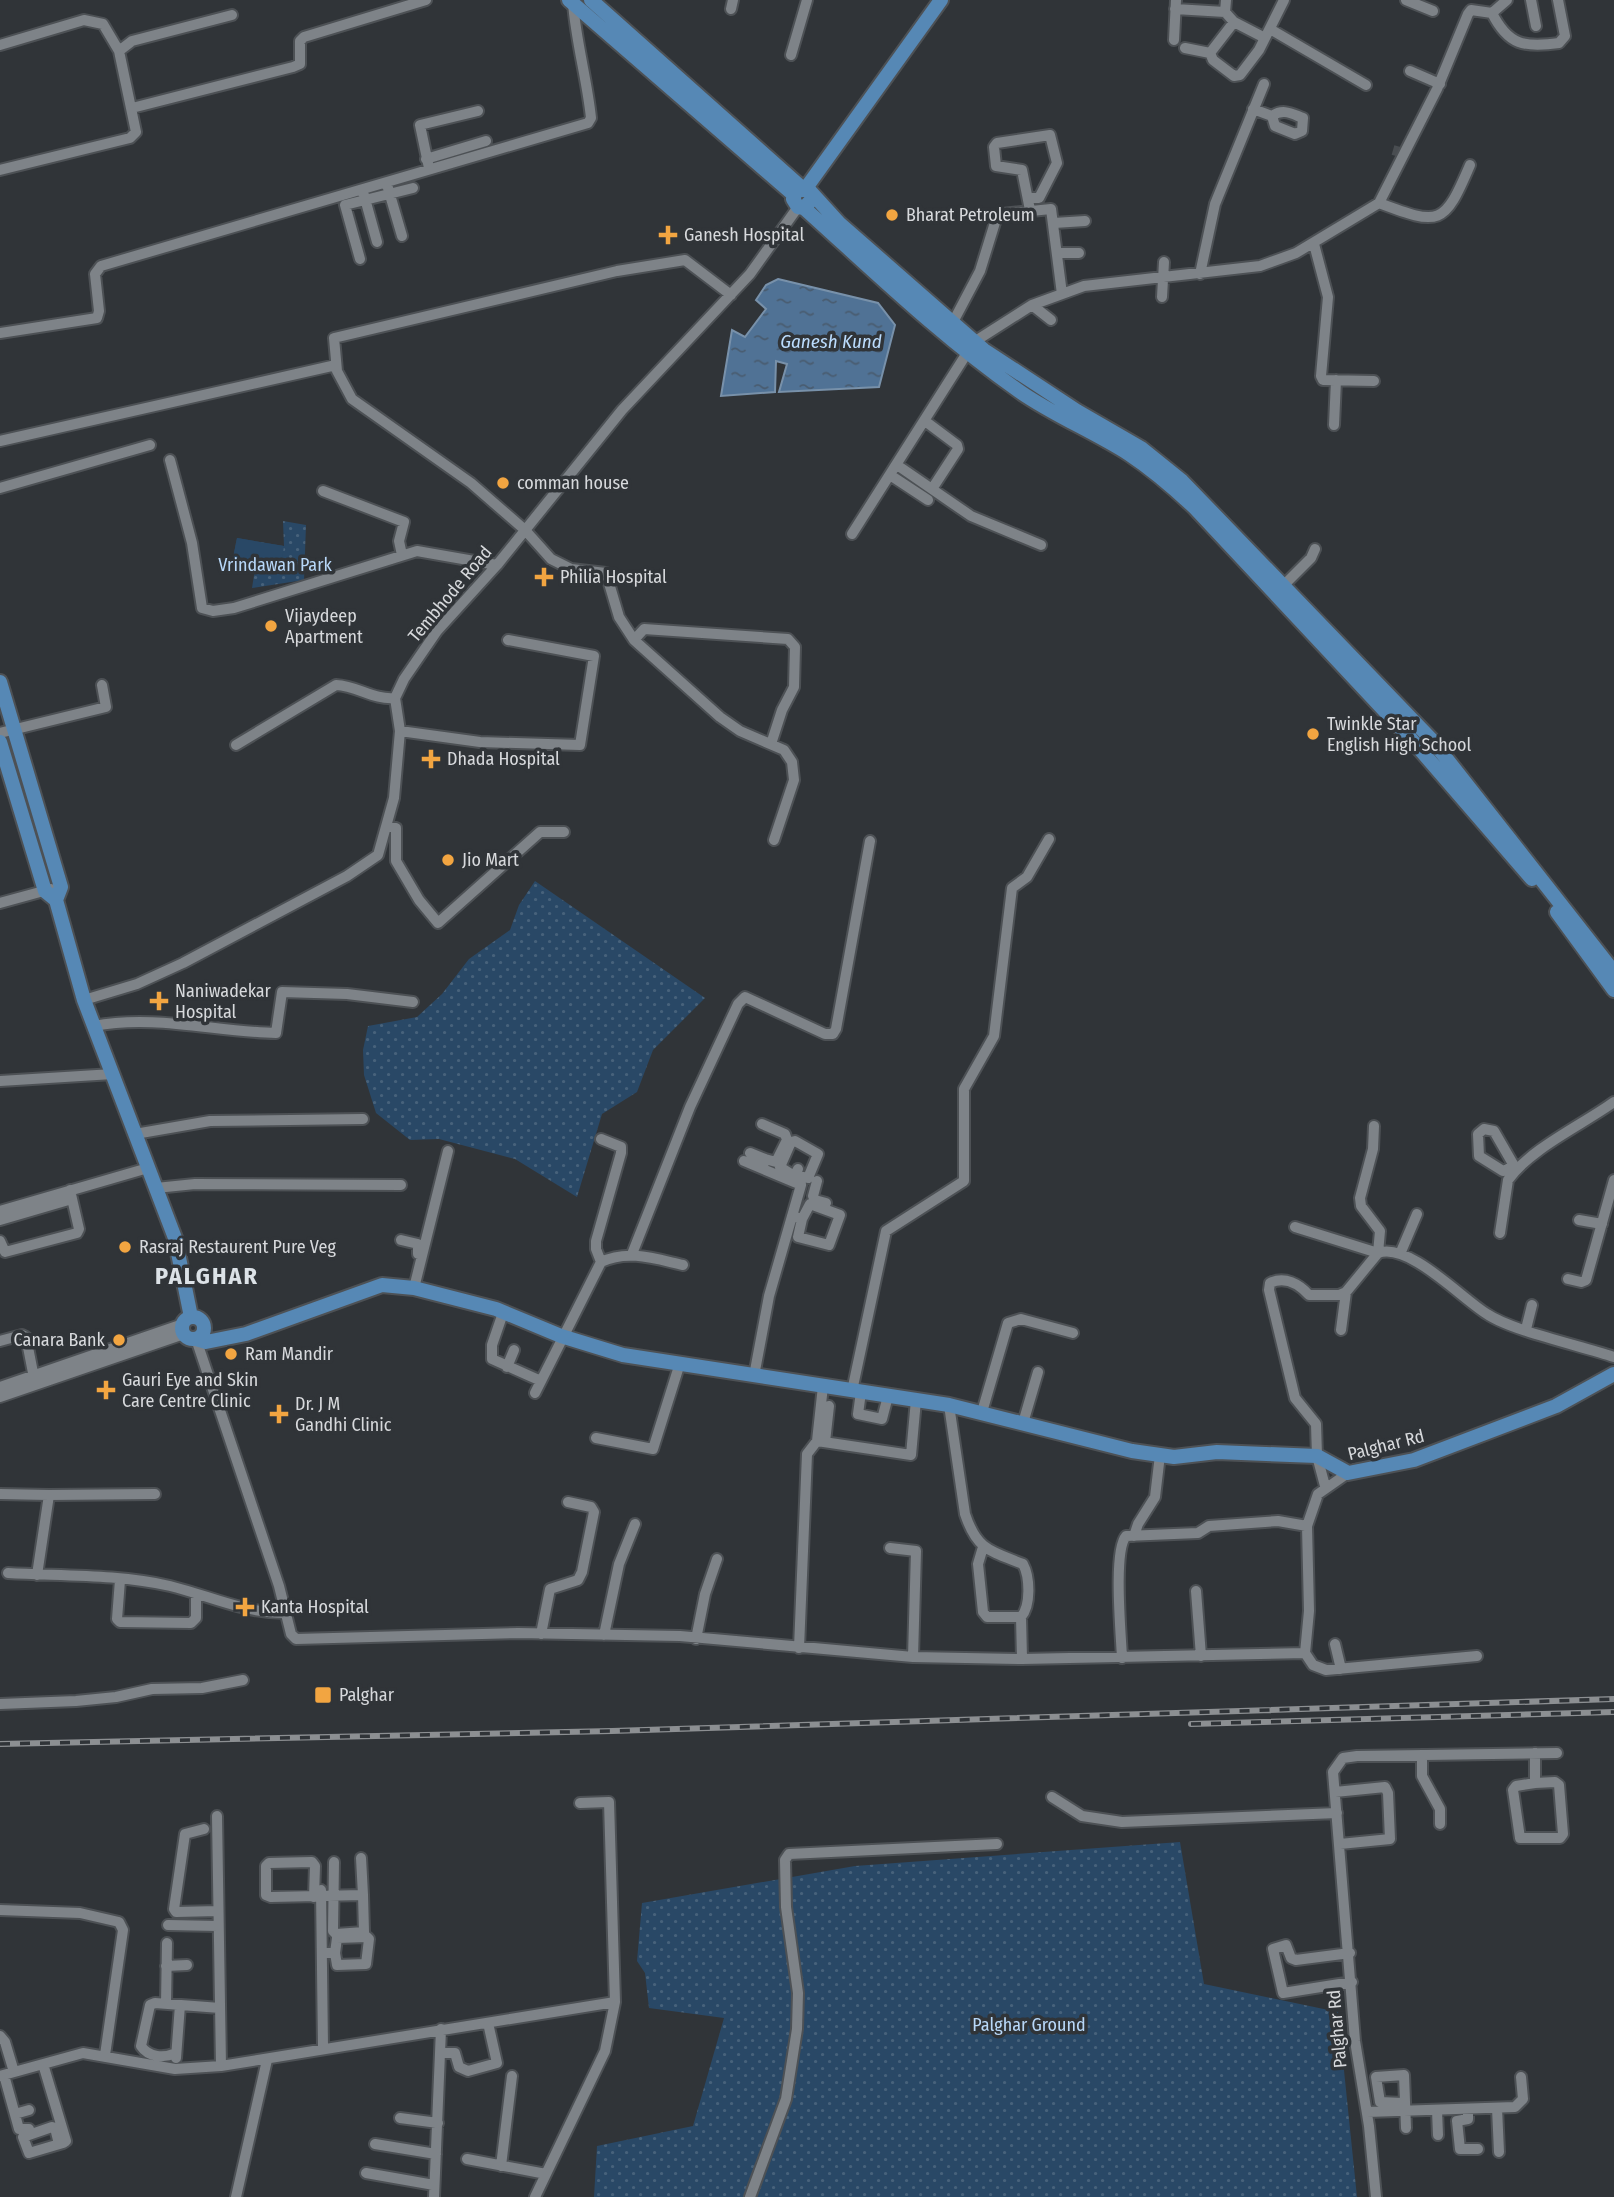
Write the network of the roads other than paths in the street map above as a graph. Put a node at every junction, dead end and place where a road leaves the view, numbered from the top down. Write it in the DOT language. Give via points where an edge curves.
graph roads {
  1 [pos="426,0"];
  2 [pos="591,0"];
  3 [pos="807,0"];
  4 [pos="941,0"];
  5 [pos="1284,0"];
  6 [pos="1507,0"];
  7 [pos="1531,0"];
  8 [pos="1558,0"];
  9 [pos="1411,1"];
  10 [pos="571,2"];
  11 [pos="1176,4"];
  12 [pos="1225,6"];
  13 [pos="1433,11"];
  14 [pos="1492,13"];
  15 [pos="232,15"];
  16 [pos="1234,22"];
  17 [pos="1536,26"];
  18 [pos="1268,33"];
  19 [pos="1174,40"];
  20 [pos="0,45"];
  21 [pos="1185,48"];
  22 [pos="119,51"];
  23 [pos="1210,53"];
  24 [pos="791,55"];
  25 [pos="1410,71"];
  26 [pos="1264,84"];
  27 [pos="1440,84"];
  28 [pos="1366,85"];
  29 [pos="132,108"];
  30 [pos="1253,109"];
  31 [pos="478,111"];
  32 [pos="1272,116"];
  33 [pos="486,141"];
  34 [pos="459,154"];
  35 [pos="427,163"];
  36 [pos="1470,166"];
  37 [pos="0,170"];
  38 [pos="388,187"];
  39 [pos="412,188"];
  40 [pos="363,194"];
  41 [pos="803,197"];
  42 [pos="1029,198"];
  43 [pos="1379,203"];
  44 [pos="1030,210"];
  45 [pos="1085,221"];
  46 [pos="1054,223"];
  47 [pos="402,236"];
  48 [pos="377,242"];
  49 [pos="1314,244"];
  50 [pos="1058,253"];
  51 [pos="1079,253"];
  52 [pos="360,259"];
  53 [pos="1164,262"];
  54 [pos="1200,274"];
  55 [pos="1161,275"];
  56 [pos="1062,294"];
  57 [pos="731,295"];
  58 [pos="1162,297"];
  59 [pos="1032,305"];
  60 [pos="1051,320"];
  61 [pos="952,324"];
  62 [pos="0,333"];
  63 [pos="971,347"];
  64 [pos="336,365"];
  65 [pos="1336,380"];
  66 [pos="1374,381"];
  67 [pos="925,421"];
  68 [pos="1334,425"];
  69 [pos="0,441"];
  70 [pos="150,444"];
  71 [pos="170,460"];
  72 [pos="893,470"];
  73 [pos="0,488"];
  74 [pos="323,491"];
  75 [pos="930,495"];
  76 [pos="524,530"];
  77 [pos="852,534"];
  78 [pos="1041,545"];
  79 [pos="1315,550"];
  80 [pos="402,555"];
  81 [pos="497,565"];
  82 [pos="1284,585"];
  83 [pos="1303,613"];
  84 [pos="508,640"];
  85 [pos="634,640"];
  86 [pos="0,682"];
  87 [pos="102,685"];
  88 [pos="1377,692"];
  89 [pos="395,698"];
  90 [pos="7,731"];
  91 [pos="400,731"];
  92 [pos="0,742"];
  93 [pos="771,744"];
  94 [pos="236,745"];
  95 [pos="388,826"];
  96 [pos="564,832"];
  97 [pos="1049,839"];
  98 [pos="774,840"];
  99 [pos="870,841"];
  100 [pos="54,892"];
  101 [pos="0,903"];
  102 [pos="1614,972"];
  103 [pos="1614,990"];
  104 [pos="84,1000"];
  105 [pos="413,1002"];
  106 [pos="94,1026"];
  107 [pos="113,1074"];
  108 [pos="0,1081"];
  109 [pos="1614,1102"];
  110 [pos="363,1119"];
  111 [pos="762,1124"];
  112 [pos="1374,1126"];
  113 [pos="135,1134"];
  114 [pos="601,1139"];
  115 [pos="448,1151"];
  116 [pos="747,1157"];
  117 [pos="763,1164"];
  118 [pos="821,1165"];
  119 [pos="148,1168"];
  120 [pos="796,1178"];
  121 [pos="1614,1180"];
  122 [pos="817,1181"];
  123 [pos="401,1185"];
  124 [pos="156,1188"];
  125 [pos="71,1195"];
  126 [pos="835,1205"];
  127 [pos="0,1211"];
  128 [pos="1417,1214"];
  129 [pos="797,1218"];
  130 [pos="1607,1218"];
  131 [pos="0,1220"];
  132 [pos="1579,1220"];
  133 [pos="1295,1227"];
  134 [pos="1500,1233"];
  135 [pos="401,1240"];
  136 [pos="0,1241"];
  137 [pos="1378,1253"];
  138 [pos="632,1254"];
  139 [pos="1400,1254"];
  140 [pos="601,1262"];
  141 [pos="683,1265"];
  142 [pos="1568,1279"];
  143 [pos="412,1288"];
  144 [pos="1346,1292"];
  145 [pos="1532,1305"];
  146 [pos="503,1312"];
  147 [pos="188,1329"];
  148 [pos="1526,1329"];
  149 [pos="1341,1330"];
  150 [pos="1073,1333"];
  151 [pos="561,1336"];
  152 [pos="0,1341"];
  153 [pos="514,1350"];
  154 [pos="1614,1357"];
  155 [pos="680,1363"];
  156 [pos="507,1367"];
  157 [pos="1038,1372"];
  158 [pos="1614,1374"];
  159 [pos="754,1376"];
  160 [pos="35,1381"];
  161 [pos="541,1381"];
  162 [pos="823,1386"];
  163 [pos="857,1391"];
  164 [pos="0,1392"];
  165 [pos="535,1393"];
  166 [pos="888,1396"];
  167 [pos="916,1400"];
  168 [pos="949,1405"];
  169 [pos="829,1406"];
  170 [pos="982,1412"];
  171 [pos="1023,1423"];
  172 [pos="596,1437"];
  173 [pos="821,1442"];
  174 [pos="1160,1455"];
  175 [pos="1324,1455"];
  176 [pos="1348,1473"];
  177 [pos="1325,1486"];
  178 [pos="155,1493"];
  179 [pos="0,1494"];
  180 [pos="49,1495"];
  181 [pos="568,1502"];
  182 [pos="635,1524"];
  183 [pos="1307,1526"];
  184 [pos="1135,1536"];
  185 [pos="983,1547"];
  186 [pos="890,1548"];
  187 [pos="717,1559"];
  188 [pos="8,1573"];
  189 [pos="37,1575"];
  190 [pos="120,1580"];
  191 [pos="1196,1591"];
  192 [pos="196,1595"];
  193 [pos="285,1613"];
  194 [pos="1021,1617"];
  195 [pos="541,1634"];
  196 [pos="604,1635"];
  197 [pos="696,1639"];
  198 [pos="1335,1644"];
  199 [pos="799,1647"];
  200 [pos="1305,1653"];
  201 [pos="1201,1656"];
  202 [pos="1477,1656"];
  203 [pos="913,1657"];
  204 [pos="1122,1658"];
  205 [pos="1022,1659"];
  206 [pos="1341,1669"];
  207 [pos="243,1680"];
  208 [pos="0,1704"];
  209 [pos="1557,1753"];
  210 [pos="1535,1754"];
  211 [pos="1422,1755"];
  212 [pos="1535,1783"];
  213 [pos="1335,1792"];
  214 [pos="1052,1797"];
  215 [pos="580,1803"];
  216 [pos="1337,1814"];
  217 [pos="217,1816"];
  218 [pos="1440,1824"];
  219 [pos="204,1829"];
  220 [pos="997,1844"];
  221 [pos="1340,1844"];
  222 [pos="361,1858"];
  223 [pos="321,1859"];
  224 [pos="334,1861"];
  225 [pos="363,1895"];
  226 [pos="323,1897"];
  227 [pos="0,1910"];
  228 [pos="218,1911"];
  229 [pos="168,1925"];
  230 [pos="218,1926"];
  231 [pos="167,1942"];
  232 [pos="322,1953"];
  233 [pos="335,1953"];
  234 [pos="1350,1953"];
  235 [pos="187,1965"];
  236 [pos="166,1966"];
  237 [pos="1352,1982"];
  238 [pos="615,2002"];
  239 [pos="166,2004"];
  240 [pos="180,2005"];
  241 [pos="220,2008"];
  242 [pos="488,2023"];
  243 [pos="441,2029"];
  244 [pos="0,2036"];
  245 [pos="323,2047"];
  246 [pos="176,2053"];
  247 [pos="442,2053"];
  248 [pos="105,2055"];
  249 [pos="267,2060"];
  250 [pos="44,2064"];
  251 [pos="221,2066"];
  252 [pos="175,2069"];
  253 [pos="6,2074"];
  254 [pos="512,2076"];
  255 [pos="1521,2077"];
  256 [pos="1404,2107"];
  257 [pos="1497,2108"];
  258 [pos="29,2110"];
  259 [pos="1437,2110"];
  260 [pos="1367,2112"];
  261 [pos="15,2114"];
  262 [pos="1472,2116"];
  263 [pos="400,2118"];
  264 [pos="60,2120"];
  265 [pos="438,2123"];
  266 [pos="1406,2128"];
  267 [pos="1437,2135"];
  268 [pos="59,2144"];
  269 [pos="375,2144"];
  270 [pos="1478,2149"];
  271 [pos="1499,2152"];
  272 [pos="436,2154"];
  273 [pos="467,2159"];
  274 [pos="500,2166"];
  275 [pos="366,2173"];
  276 [pos="546,2174"];
  277 [pos="434,2191"];
  278 [pos="236,2197"];
  279 [pos="535,2197"];
  280 [pos="750,2197"];
  281 [pos="1376,2197"];
  1 -- 29 [label="street" via="304,37 300,64 293,67"];
  2 -- 41 [label="main road"];
  3 -- 24 [label="street"];
  4 -- 41 [label="main road"];
  5 -- 18 [label="street"];
  6 -- 14 [label="street"];
  7 -- 17 [label="street"];
  8 -- 14 [label="street" via="1565,36 1559,43 1534,47 1509,38"];
  9 -- 13 [label="street"];
  10 -- 34 [label="street" via="591,118 588,123"];
  10 -- 41 [label="main road"];
  11 -- 12 [label="street"];
  11 -- 19 [label="street"];
  12 -- 16 [label="street"];
  14 -- 27 [label="street" via="1468,13"];
  15 -- 22 [label="street" via="132,41"];
  16 -- 18 [label="street"];
  16 -- 23 [label="street"];
  18 -- 23 [label="street" via="1240,75 1234,76"];
  18 -- 28 [label="street"];
  20 -- 22 [label="street" via="84,20 103,24"];
  21 -- 23 [label="street"];
  22 -- 29 [label="street"];
  25 -- 27 [label="street"];
  26 -- 30 [label="street"];
  27 -- 43 [label="street"];
  29 -- 37 [label="street" via="136,132 130,138"];
  30 -- 32 [label="street"];
  30 -- 54 [label="street" via="1215,204"];
  31 -- 35 [label="street" via="420,125"];
  33 -- 34 [label="street"];
  34 -- 35 [label="street"];
  35 -- 38 [label="street"];
  36 -- 43 [label="street" via="1456,198 1444,214 1433,219"];
  38 -- 39 [label="street"];
  38 -- 40 [label="street"];
  38 -- 47 [label="street"];
  40 -- 48 [label="street"];
  40 -- 52 [label="street" via="344,208"];
  40 -- 62 [label="street" via="102,266 95,274 97,318"];
  41 -- 57 [label="street, Tembhode Road"];
  41 -- 61 [label="main road"];
  41 -- 63 [label="main road"];
  42 -- 42 [label="street" via="1022,170 996,166 994,147 1050,135 1058,163 1039,198"];
  42 -- 44 [label="street"];
  43 -- 49 [label="street"];
  44 -- 46 [label="street" via="1051,209"];
  44 -- 61 [label="street" via="997,216 979,271"];
  45 -- 46 [label="street"];
  46 -- 50 [label="street"];
  49 -- 54 [label="street" via="1260,266"];
  49 -- 65 [label="street" via="1328,297 1321,376"];
  50 -- 51 [label="street"];
  50 -- 56 [label="street"];
  53 -- 55 [label="street"];
  54 -- 55 [label="street"];
  55 -- 56 [label="street" via="1084,286"];
  55 -- 58 [label="street"];
  56 -- 59 [label="street"];
  57 -- 64 [label="street" via="685,260 667,262 334,338"];
  57 -- 76 [label="street, Tembhode Road" via="622,410"];
  59 -- 60 [label="street"];
  59 -- 63 [label="street"];
  61 -- 63 [label="main road"];
  63 -- 67 [label="street"];
  63 -- 82 [label="main road" via="1141,448 1182,481"];
  63 -- 83 [label="main road" via="1022,393 1161,476"];
  64 -- 69 [label="street"];
  64 -- 76 [label="street" via="352,399 471,484"];
  65 -- 66 [label="street"];
  65 -- 68 [label="street"];
  67 -- 72 [label="street"];
  67 -- 75 [label="street" via="957,445"];
  70 -- 73 [label="street"];
  71 -- 80 [label="street" via="192,542 202,608 234,608"];
  72 -- 75 [label="street"];
  72 -- 77 [label="street"];
  74 -- 80 [label="street" via="404,522 399,541"];
  75 -- 78 [label="street"];
  76 -- 81 [label="street, Tembhode Road"];
  76 -- 85 [label="street" via="551,559 571,569 606,573 619,617"];
  79 -- 82 [label="street"];
  80 -- 81 [label="street" via="438,552"];
  81 -- 89 [label="street, Tembhode Road" via="437,631"];
  82 -- 83 [label="main road"];
  83 -- 88 [label="main road"];
  84 -- 91 [label="street" via="594,656 580,745 480,742"];
  85 -- 93 [label="street" via="720,717"];
  85 -- 93 [label="street" via="644,629 788,639 794,647 794,687"];
  86 -- 90 [label="main road"];
  87 -- 90 [label="street" via="106,707"];
  88 -- 102 [label="main road" via="1431,739"];
  88 -- 103 [label="main road" via="1541,891"];
  89 -- 91 [label="street"];
  89 -- 94 [label="street" via="378,700 350,686 336,685"];
  90 -- 100 [label="main road"];
  91 -- 95 [label="street"];
  92 -- 100 [label="main road"];
  93 -- 98 [label="street" via="784,750 792,762 794,780"];
  95 -- 96 [label="street" via="396,828 396,861 438,923 540,832"];
  95 -- 104 [label="street" via="378,855 347,876 183,963 137,984"];
  97 -- 163 [label="street" via="1027,877 1012,888 994,1036 964,1089 964,1181 886,1231"];
  99 -- 138 [label="street" via="836,1029 824,1034 745,997 738,1004 690,1107"];
  100 -- 101 [label="street"];
  100 -- 104 [label="main road"];
  104 -- 106 [label="main road"];
  105 -- 106 [label="street" via="282,992 276,1033 150,1022"];
  106 -- 107 [label="main road"];
  107 -- 108 [label="street"];
  107 -- 113 [label="main road"];
  109 -- 134 [label="street" via="1510,1172"];
  110 -- 113 [label="street" via="210,1121"];
  111 -- 117 [label="street" via="785,1134 787,1140 776,1162"];
  112 -- 137 [label="street" via="1360,1198 1380,1231"];
  113 -- 119 [label="main road"];
  114 -- 140 [label="street" via="621,1147 621,1153 596,1241"];
  115 -- 143 [label="street"];
  116 -- 117 [label="street"];
  117 -- 120 [label="street"];
  118 -- 122 [label="street"];
  119 -- 124 [label="main road"];
  119 -- 125 [label="street"];
  120 -- 122 [label="street"];
  120 -- 129 [label="street"];
  121 -- 130 [label="street"];
  122 -- 126 [label="street" via="815,1200"];
  123 -- 124 [label="street"];
  124 -- 147 [label="main road" via="175,1238"];
  125 -- 127 [label="street"];
  125 -- 131 [label="street"];
  125 -- 136 [label="street" via="77,1233 5,1252"];
  128 -- 139 [label="street"];
  129 -- 129 [label="street" via="798,1237 829,1245 840,1214 810,1204"];
  129 -- 159 [label="street" via="769,1296"];
  130 -- 132 [label="street"];
  130 -- 142 [label="street" via="1586,1280"];
  133 -- 137 [label="street"];
  135 -- 143 [label="street" via="420,1247"];
  137 -- 139 [label="street"];
  137 -- 144 [label="street"];
  138 -- 140 [label="street"];
  138 -- 141 [label="street"];
  139 -- 148 [label="street" via="1489,1316"];
  140 -- 151 [label="street"];
  143 -- 146 [label="main road"];
  143 -- 147 [label="main road" via="382,1284 246,1334 206,1342"];
  144 -- 149 [label="street"];
  144 -- 175 [label="street" via="1318,1297 1297,1284 1270,1283 1295,1398 1316,1424"];
  145 -- 148 [label="street"];
  146 -- 151 [label="main road"];
  146 -- 156 [label="street" via="491,1355"];
  147 -- 160 [label="street"];
  147 -- 193 [label="street"];
  148 -- 154 [label="street"];
  150 -- 170 [label="street" via="1021,1319 1008,1323"];
  151 -- 155 [label="main road" via="623,1355"];
  151 -- 161 [label="street"];
  152 -- 160 [label="street" via="26,1337"];
  153 -- 156 [label="street"];
  155 -- 159 [label="main road"];
  155 -- 172 [label="street" via="653,1450"];
  156 -- 161 [label="street"];
  157 -- 171 [label="street"];
  158 -- 176 [label="main road, Palghar Rd" via="1556,1406 1414,1460"];
  159 -- 162 [label="main road"];
  160 -- 164 [label="street"];
  161 -- 165 [label="street"];
  162 -- 163 [label="main road"];
  162 -- 173 [label="street"];
  163 -- 166 [label="main road"];
  163 -- 166 [label="street" via="858,1413 882,1419"];
  166 -- 167 [label="main road"];
  167 -- 168 [label="main road"];
  167 -- 173 [label="street" via="911,1455"];
  168 -- 170 [label="main road"];
  168 -- 185 [label="street" via="965,1514"];
  169 -- 173 [label="street"];
  170 -- 171 [label="main road"];
  171 -- 174 [label="main road"];
  173 -- 199 [label="street" via="807,1454"];
  174 -- 175 [label="main road"];
  174 -- 184 [label="street" via="1155,1497"];
  175 -- 176 [label="main road"];
  175 -- 177 [label="street"];
  176 -- 177 [label="street, Palghar Rd"];
  177 -- 183 [label="street"];
  178 -- 180 [label="street"];
  179 -- 180 [label="street"];
  180 -- 189 [label="street"];
  181 -- 195 [label="street" via="592,1507 594,1512 582,1572 578,1580 551,1589"];
  182 -- 196 [label="street" via="619,1564"];
  183 -- 184 [label="street" via="1278,1521 1209,1526 1198,1533"];
  183 -- 200 [label="street"];
  184 -- 204 [label="street" via="1122,1541"];
  185 -- 194 [label="street" via="1023,1564 1028,1573 1026,1612"];
  185 -- 194 [label="street" via="978,1564 983,1612 987,1617"];
  186 -- 203 [label="street" via="916,1551"];
  187 -- 197 [label="street"];
  188 -- 189 [label="street"];
  189 -- 190 [label="street"];
  190 -- 192 [label="street" via="171,1586"];
  190 -- 192 [label="street" via="120,1622 191,1623 196,1618"];
  191 -- 201 [label="street"];
  192 -- 193 [label="street" via="257,1613"];
  193 -- 195 [label="street" via="291,1634 303,1641"];
  194 -- 205 [label="street"];
  195 -- 196 [label="street"];
  196 -- 197 [label="street"];
  197 -- 199 [label="street"];
  198 -- 206 [label="street"];
  199 -- 203 [label="street"];
  200 -- 201 [label="street"];
  200 -- 206 [label="street" via="1321,1670"];
  201 -- 204 [label="street"];
  202 -- 206 [label="street"];
  203 -- 205 [label="street"];
  204 -- 205 [label="street"];
  207 -- 208 [label="street" via="89,1700"];
  209 -- 210 [label="street"];
  210 -- 211 [label="street"];
  210 -- 212 [label="street"];
  211 -- 213 [label="street, Palghar Rd" via="1343,1758 1334,1772"];
  211 -- 218 [label="street" via="1422,1776 1440,1809"];
  212 -- 212 [label="street" via="1559,1785 1560,1838 1520,1838 1513,1790"];
  213 -- 216 [label="street, Palghar Rd"];
  213 -- 221 [label="street" via="1388,1789 1390,1839"];
  214 -- 216 [label="street" via="1082,1816 1122,1822"];
  215 -- 238 [label="street" via="609,1801"];
  216 -- 221 [label="street, Palghar Rd"];
  217 -- 228 [label="street"];
  219 -- 228 [label="street" via="185,1834 174,1909"];
  220 -- 280 [label="street" via="789,1854 785,1860 786,1907 798,1993 797,2029 786,2099"];
  221 -- 234 [label="street, Palghar Rd"];
  222 -- 225 [label="street"];
  223 -- 226 [label="street"];
  224 -- 226 [label="street"];
  225 -- 226 [label="street"];
  225 -- 226 [label="street" via="364,1932 360,1934 333,1931"];
  226 -- 226 [label="street" via="266,1895 266,1866 312,1862"];
  226 -- 232 [label="street"];
  227 -- 248 [label="street" via="80,1913 119,1922 123,1930"];
  228 -- 230 [label="street"];
  229 -- 230 [label="street"];
  230 -- 241 [label="street"];
  231 -- 236 [label="street"];
  232 -- 233 [label="street"];
  232 -- 245 [label="street"];
  234 -- 237 [label="street, Palghar Rd"];
  234 -- 237 [label="street" via="1296,1960 1286,1945 1273,1949 1283,1993"];
  235 -- 236 [label="street"];
  236 -- 239 [label="street"];
  237 -- 260 [label="street, Palghar Rd" via="1355,2041"];
  238 -- 242 [label="street"];
  238 -- 276 [label="street" via="605,2051"];
  239 -- 240 [label="street"];
  239 -- 246 [label="street" via="150,2006 141,2046 150,2054 166,2057"];
  240 -- 241 [label="street"];
  240 -- 246 [label="street"];
  241 -- 251 [label="street"];
  242 -- 243 [label="street"];
  242 -- 247 [label="street" via="497,2063 468,2071 459,2067 454,2048"];
  243 -- 245 [label="street"];
  243 -- 247 [label="street"];
  244 -- 253 [label="street" via="5,2042"];
  245 -- 249 [label="street"];
  246 -- 252 [label="street"];
  247 -- 265 [label="street"];
  248 -- 250 [label="street" via="83,2053"];
  248 -- 252 [label="street"];
  249 -- 251 [label="street"];
  249 -- 278 [label="street"];
  250 -- 253 [label="street"];
  250 -- 264 [label="street"];
  251 -- 252 [label="street"];
  253 -- 261 [label="street"];
  254 -- 274 [label="street"];
  255 -- 257 [label="street" via="1520,2104"];
  256 -- 259 [label="street"];
  256 -- 260 [label="street"];
  256 -- 266 [label="street"];
  257 -- 262 [label="street"];
  257 -- 271 [label="street"];
  258 -- 261 [label="street"];
  259 -- 262 [label="street"];
  259 -- 267 [label="street"];
  260 -- 281 [label="street, Palghar Rd"];
  261 -- 264 [label="street" via="22,2131"];
  262 -- 270 [label="street" via="1457,2121 1457,2146"];
  263 -- 265 [label="street"];
  264 -- 268 [label="street" via="66,2138"];
  265 -- 272 [label="street"];
  269 -- 272 [label="street"];
  272 -- 277 [label="street"];
  273 -- 274 [label="street"];
  274 -- 276 [label="street"];
  275 -- 277 [label="street"];
  276 -- 279 [label="street"];
}
